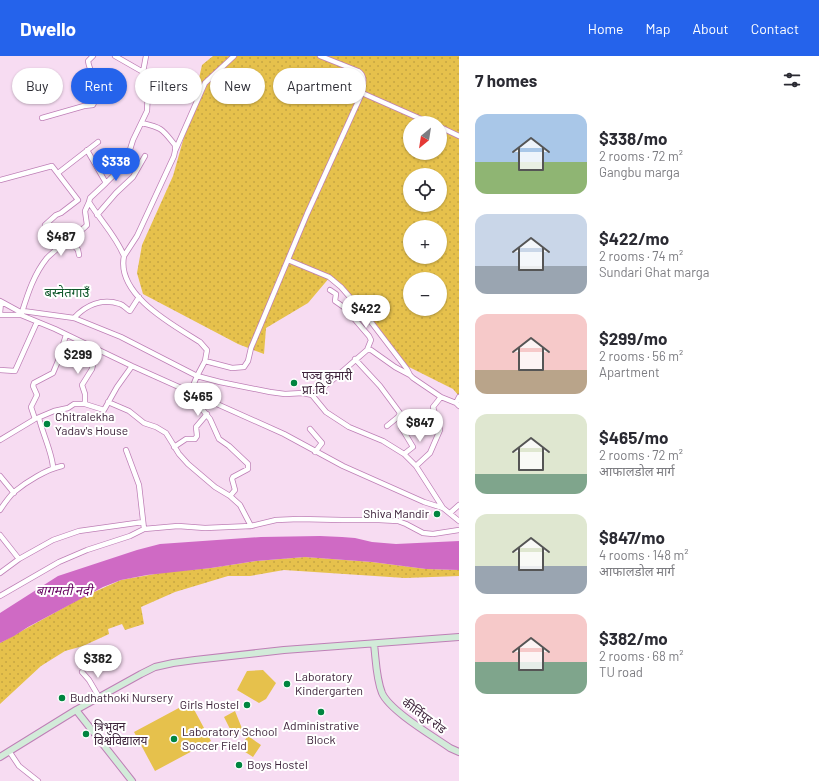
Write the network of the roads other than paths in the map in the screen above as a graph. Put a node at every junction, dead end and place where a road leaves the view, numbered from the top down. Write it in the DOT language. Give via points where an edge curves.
graph roads {
  1 [pos="93,56"];
  2 [pos="115,56"];
  3 [pos="146,56"];
  4 [pos="234,56"];
  5 [pos="320,56"];
  6 [pos="137,68"];
  7 [pos="144,68"];
  8 [pos="350,68"];
  9 [pos="366,95"];
  10 [pos="147,104"];
  11 [pos="357,104"];
  12 [pos="414,116"];
  13 [pos="42,118"];
  14 [pos="142,123"];
  15 [pos="447,130"];
  16 [pos="459,136"];
  17 [pos="98,142"];
  18 [pos="87,150"];
  19 [pos="175,151"];
  20 [pos="145,156"];
  21 [pos="58,172"];
  22 [pos="0,180"];
  23 [pos="106,183"];
  24 [pos="89,202"];
  25 [pos="97,215"];
  26 [pos="45,225"];
  27 [pos="69,239"];
  28 [pos="79,254"];
  29 [pos="124,256"];
  30 [pos="288,260"];
  31 [pos="330,290"];
  32 [pos="139,297"];
  33 [pos="1,301"];
  34 [pos="22,313"];
  35 [pos="0,314"];
  36 [pos="74,318"];
  37 [pos="37,322"];
  38 [pos="66,335"];
  39 [pos="97,349"];
  40 [pos="367,350"];
  41 [pos="355,359"];
  42 [pos="205,362"];
  43 [pos="132,366"];
  44 [pos="0,370"];
  45 [pos="410,375"];
  46 [pos="197,376"];
  47 [pos="190,392"];
  48 [pos="196,395"];
  49 [pos="312,395"];
  50 [pos="442,397"];
  51 [pos="459,397"];
  52 [pos="108,402"];
  53 [pos="85,404"];
  54 [pos="458,404"];
  55 [pos="207,414"];
  56 [pos="37,418"];
  57 [pos="387,426"];
  58 [pos="401,427"];
  59 [pos="310,429"];
  60 [pos="0,440"];
  61 [pos="174,447"];
  62 [pos="126,450"];
  63 [pos="315,452"];
  64 [pos="404,454"];
  65 [pos="62,466"];
  66 [pos="416,466"];
  67 [pos="53,468"];
  68 [pos="0,476"];
  69 [pos="14,492"];
  70 [pos="230,496"];
  71 [pos="459,505"];
  72 [pos="443,508"];
  73 [pos="0,510"];
  74 [pos="450,513"];
  75 [pos="459,521"];
  76 [pos="143,522"];
  77 [pos="251,526"];
  78 [pos="144,529"];
  79 [pos="459,530"];
  80 [pos="0,535"];
  81 [pos="19,559"];
  82 [pos="0,573"];
  83 [pos="0,596"];
  84 [pos="459,637"];
  85 [pos="374,644"];
  86 [pos="82,672"];
  87 [pos="99,697"];
  88 [pos="76,710"];
  89 [pos="9,751"];
  90 [pos="459,752"];
  91 [pos="0,757"];
  92 [pos="38,781"];
  93 [pos="132,781"];
  1 -- 13 [label="street" via="88,61 88,66 96,81 97,97 93,105"];
  2 -- 6 [label="street"];
  3 -- 7 [label="street"];
  4 -- 19 [label="street" via="205,83"];
  5 -- 8 [label="street"];
  9 -- 12 [label="street"];
  10 -- 14 [label="street"];
  11 -- 30 [label="street"];
  14 -- 19 [label="street" via="164,130 175,145"];
  14 -- 23 [label="street" via="122,167"];
  15 -- 16 [label="street"];
  17 -- 18 [label="street"];
  18 -- 21 [label="street"];
  18 -- 23 [label="street"];
  19 -- 29 [label="street" via="137,236"];
  20 -- 25 [label="street" via="133,177"];
  21 -- 22 [label="street" via="52,166"];
  21 -- 26 [label="street" via="78,200"];
  23 -- 24 [label="street"];
  24 -- 25 [label="street"];
  24 -- 27 [label="street" via="85,211 87,225"];
  25 -- 29 [label="street" via="116,238"];
  27 -- 28 [label="street"];
  27 -- 34 [label="street" via="48,257 41,268"];
  29 -- 32 [label="street" via="123,271"];
  30 -- 42 [label="street" via="244,367 232,368"];
  30 -- 45 [label="street" via="329,277 341,287"];
  31 -- 40 [label="street" via="336,294 335,301 345,308 371,340"];
  32 -- 36 [label="street" via="130,311 121,304 100,302"];
  32 -- 42 [label="street" via="154,312 200,342 206,350"];
  33 -- 34 [label="street"];
  33 -- 35 [label="street"];
  34 -- 35 [label="street"];
  34 -- 36 [label="street"];
  34 -- 37 [label="street"];
  36 -- 46 [label="street" via="120,337"];
  37 -- 38 [label="street"];
  37 -- 44 [label="street" via="15,371"];
  38 -- 39 [label="street"];
  38 -- 56 [label="street" via="53,373 34,383 37,396 31,407"];
  39 -- 43 [label="street"];
  39 -- 53 [label="street" via="92,369 82,385"];
  40 -- 41 [label="street"];
  40 -- 45 [label="street" via="371,350"];
  41 -- 49 [label="street"];
  41 -- 57 [label="street" via="400,413"];
  42 -- 46 [label="street"];
  43 -- 47 [label="street"];
  43 -- 52 [label="street"];
  45 -- 50 [label="street"];
  46 -- 47 [label="street"];
  46 -- 49 [label="street" via="270,392"];
  47 -- 48 [label="street"];
  48 -- 55 [label="street"];
  48 -- 63 [label="street" via="284,434"];
  49 -- 64 [label="street" via="326,412 349,427"];
  50 -- 54 [label="street"];
  50 -- 66 [label="street" via="433,407 440,428 439,433 430,453"];
  51 -- 54 [label="street"];
  52 -- 53 [label="street" via="104,410"];
  52 -- 61 [label="street" via="156,427 166,434"];
  53 -- 56 [label="street" via="74,404"];
  55 -- 61 [label="street" via="196,427 196,439 186,439"];
  55 -- 70 [label="street" via="218,439 248,464 248,469 233,477 235,490"];
  56 -- 60 [label="street"];
  56 -- 67 [label="street"];
  58 -- 64 [label="street" via="413,447"];
  59 -- 63 [label="street" via="322,443"];
  61 -- 70 [label="street" via="199,474"];
  62 -- 76 [label="street" via="139,485"];
  63 -- 72 [label="street" via="424,502"];
  64 -- 66 [label="street"];
  65 -- 67 [label="street"];
  66 -- 72 [label="street"];
  67 -- 69 [label="street"];
  68 -- 69 [label="street"];
  69 -- 73 [label="street"];
  70 -- 77 [label="street" via="240,505"];
  71 -- 74 [label="street"];
  72 -- 74 [label="street"];
  74 -- 75 [label="street"];
  76 -- 78 [label="street"];
  76 -- 81 [label="street" via="78,531 53,540"];
  77 -- 78 [label="street" via="178,526"];
  77 -- 79 [label="street" via="276,520 379,520 402,523 423,533"];
  78 -- 83 [label="street" via="59,562"];
  80 -- 81 [label="street"];
  81 -- 82 [label="street"];
  84 -- 85 [label="main road"];
  85 -- 87 [label="main road" via="284,650 173,663 155,667"];
  85 -- 90 [label="main road, कीर्तिपुर रोड" via="379,682 387,702"];
  86 -- 87 [label="street"];
  87 -- 88 [label="main road"];
  88 -- 89 [label="main road"];
  88 -- 93 [label="main road"];
  89 -- 91 [label="main road"];
  89 -- 92 [label="street" via="19,766"];
}
